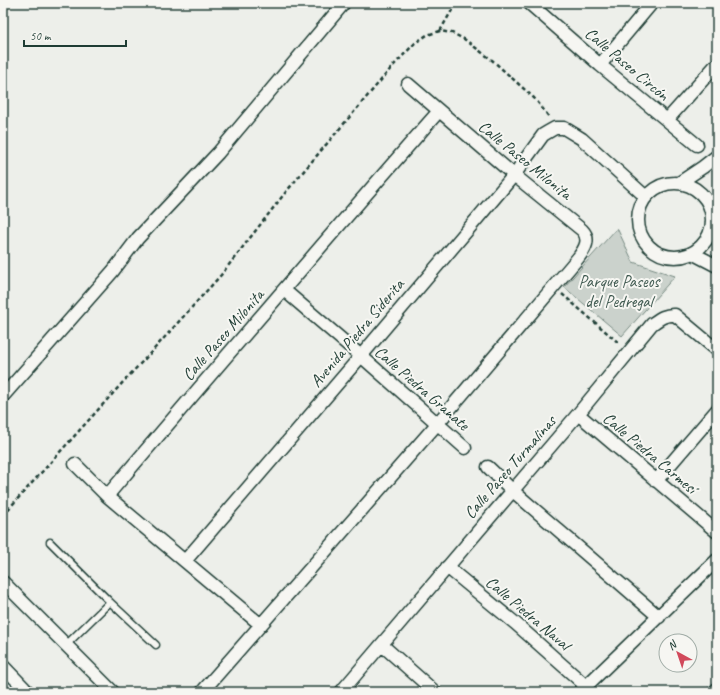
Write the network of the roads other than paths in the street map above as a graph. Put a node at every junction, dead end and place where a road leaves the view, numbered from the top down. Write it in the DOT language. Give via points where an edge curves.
graph roads {
  1 [pos="344,3"];
  2 [pos="529,3"];
  3 [pos="652,3"];
  4 [pos="717,64"];
  5 [pos="600,65"];
  6 [pos="408,84"];
  7 [pos="439,111"];
  8 [pos="667,120"];
  9 [pos="697,145"];
  10 [pos="717,156"];
  11 [pos="514,175"];
  12 [pos="679,183"];
  13 [pos="646,197"];
  14 [pos="717,200"];
  15 [pos="711,213"];
  16 [pos="713,239"];
  17 [pos="692,253"];
  18 [pos="717,266"];
  19 [pos="284,290"];
  20 [pos="717,350"];
  21 [pos="361,356"];
  22 [pos="3,396"];
  23 [pos="717,410"];
  24 [pos="578,414"];
  25 [pos="437,424"];
  26 [pos="466,448"];
  27 [pos="75,464"];
  28 [pos="488,467"];
  29 [pos="656,481"];
  30 [pos="513,491"];
  31 [pos="107,496"];
  32 [pos="717,532"];
  33 [pos="50,542"];
  34 [pos="717,560"];
  35 [pos="185,562"];
  36 [pos="447,567"];
  37 [pos="3,582"];
  38 [pos="110,602"];
  39 [pos="659,617"];
  40 [pos="261,625"];
  41 [pos="66,645"];
  42 [pos="156,645"];
  43 [pos="382,645"];
  44 [pos="3,666"];
  45 [pos="583,689"];
  46 [pos="717,689"];
  47 [pos="28,692"];
  48 [pos="113,692"];
  49 [pos="202,692"];
  50 [pos="341,692"];
  51 [pos="435,692"];
  52 [pos="714,692"];
  1 -- 22 [label="street" via="218,154 138,238 113,271"];
  2 -- 5 [label="street, Calle Paseo Circón"];
  3 -- 5 [label="street"];
  4 -- 8 [label="street, Calle Paseo Circón"];
  5 -- 8 [label="street, Calle Paseo Circón"];
  6 -- 7 [label="street"];
  7 -- 11 [label="street, Calle Paseo Milonita"];
  7 -- 19 [label="street, Calle Paseo Milonita"];
  8 -- 9 [label="street, Calle Paseo Circón"];
  10 -- 12 [label="street"];
  11 -- 13 [label="street, Avenida Piedra Siderita" via="544,135 555,128 564,128 582,139"];
  11 -- 21 [label="street, Avenida Piedra Siderita"];
  11 -- 25 [label="street, Calle Paseo Milonita" via="585,232 586,246"];
  12 -- 13 [label="street" via="666,184"];
  12 -- 15 [label="street" via="700,192"];
  13 -- 17 [label="street" via="639,208 637,221 639,233 646,244 655,252 667,257 680,257"];
  14 -- 15 [label="street"];
  15 -- 16 [label="street"];
  16 -- 17 [label="street"];
  17 -- 18 [label="street"];
  19 -- 21 [label="street, Calle Piedra Granate"];
  19 -- 31 [label="street, Calle Paseo Milonita"];
  20 -- 24 [label="street, Calle Paseo Turmalinas" via="674,315 659,318"];
  21 -- 25 [label="street, Calle Piedra Granate"];
  21 -- 35 [label="street, Avenida Piedra Siderita"];
  23 -- 29 [label="street"];
  24 -- 29 [label="street, Calle Piedra Carmesí"];
  24 -- 30 [label="street, Calle Paseo Turmalinas"];
  25 -- 26 [label="street, Calle Piedra Granate"];
  25 -- 40 [label="street, Calle Paseo Milonita"];
  27 -- 31 [label="street"];
  28 -- 30 [label="street"];
  29 -- 32 [label="street, Calle Piedra Carmesí"];
  30 -- 36 [label="street, Calle Paseo Turmalinas"];
  30 -- 39 [label="street"];
  31 -- 35 [label="street"];
  33 -- 38 [label="lane"];
  34 -- 39 [label="street"];
  35 -- 40 [label="street"];
  36 -- 43 [label="street, Calle Paseo Turmalinas"];
  36 -- 45 [label="street, Calle Piedra Naval" via="515,623"];
  37 -- 41 [label="street"];
  38 -- 41 [label="lane"];
  38 -- 42 [label="lane"];
  39 -- 45 [label="street"];
  40 -- 49 [label="street, Calle Paseo Milonita"];
  41 -- 48 [label="street"];
  43 -- 50 [label="street, Calle Paseo Turmalinas"];
  43 -- 51 [label="street"];
  44 -- 47 [label="street"];
  46 -- 52 [label="street"];
}
